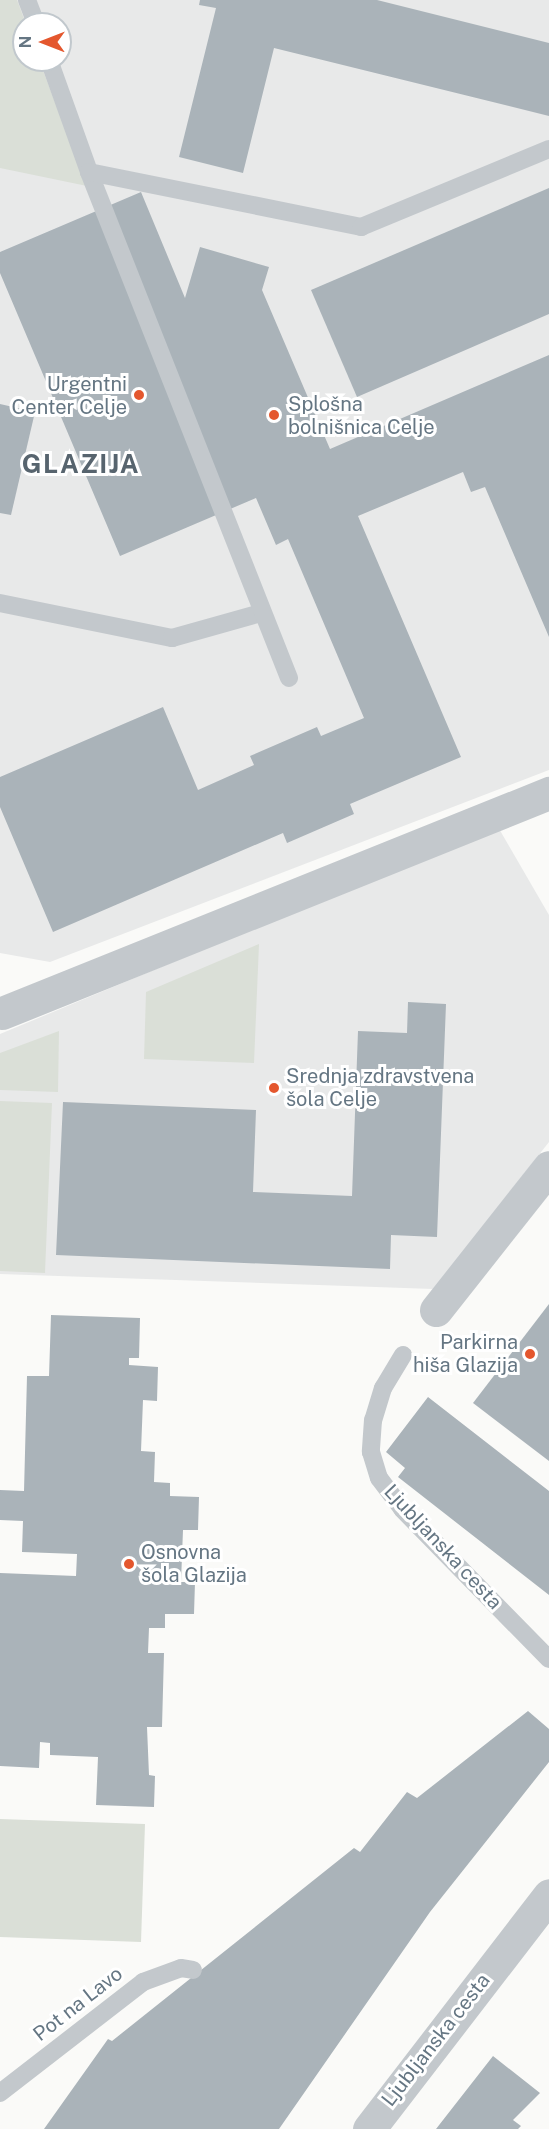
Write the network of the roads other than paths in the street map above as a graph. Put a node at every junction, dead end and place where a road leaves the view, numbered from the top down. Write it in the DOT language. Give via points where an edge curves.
graph roads {
  1 [pos="53,72"];
  2 [pos="549,149"];
  3 [pos="89,172"];
  4 [pos="0,603"];
  5 [pos="261,613"];
  6 [pos="289,678"];
  7 [pos="549,793"];
  8 [pos="1,1012"];
  9 [pos="549,1167"];
  10 [pos="436,1310"];
  11 [pos="403,1355"];
  12 [pos="549,1659"];
  13 [pos="549,1895"];
  14 [pos="193,1970"];
  15 [pos="0,2093"];
  16 [pos="369,2129"];
  1 -- 3 [label="lane"];
  2 -- 3 [label="lane" via="361,227"];
  3 -- 5 [label="lane"];
  4 -- 5 [label="lane" via="172,638"];
  5 -- 6 [label="lane"];
  7 -- 8 [label="street"];
  9 -- 10 [label="street"];
  11 -- 12 [label="lane, Ljubljanska cesta" via="383,1388 373,1420 370,1452 379,1478 402,1509"];
  13 -- 16 [label="street, Ljubljanska cesta"];
  14 -- 15 [label="lane, Pot na Lavo" via="181,1968 143,1982"];
}
